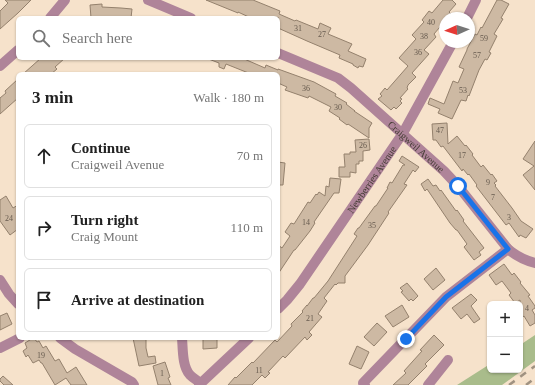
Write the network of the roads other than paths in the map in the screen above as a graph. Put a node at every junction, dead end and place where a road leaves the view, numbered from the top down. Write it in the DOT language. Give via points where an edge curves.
graph roads {
  1 [pos="65,0"];
  2 [pos="148,0"];
  3 [pos="476,0"];
  4 [pos="470,12"];
  5 [pos="52,16"];
  6 [pos="186,16"];
  7 [pos="450,48"];
  8 [pos="16,52"];
  9 [pos="280,54"];
  10 [pos="0,66"];
  11 [pos="403,133"];
  12 [pos="508,249"];
  13 [pos="535,264"];
  14 [pos="0,280"];
  15 [pos="16,302"];
  16 [pos="280,307"];
  17 [pos="16,340"];
  18 [pos="63,340"];
  19 [pos="182,340"];
  20 [pos="247,340"];
  21 [pos="0,348"];
  22 [pos="448,360"];
  23 [pos="200,384"];
  24 [pos="364,384"];
  25 [pos="134,385"];
  26 [pos="428,385"];
  1 -- 5 [label="street"];
  2 -- 6 [label="street"];
  3 -- 4 [label="street"];
  7 -- 11 [label="street, Newberries Avenue"];
  8 -- 10 [label="street"];
  9 -- 11 [label="street, Craigweil Avenue" via="338,78"];
  11 -- 12 [label="street, Craigweil Avenue" via="440,166"];
  11 -- 16 [label="street, Newberries Avenue" via="300,284"];
  12 -- 13 [label="street, Craigweil Avenue"];
  12 -- 24 [label="street" via="446,297"];
  14 -- 15 [label="street"];
  17 -- 21 [label="street"];
  18 -- 25 [label="street"];
  19 -- 23 [label="street" via="187,371"];
  20 -- 23 [label="street"];
  22 -- 26 [label="street"];
}
